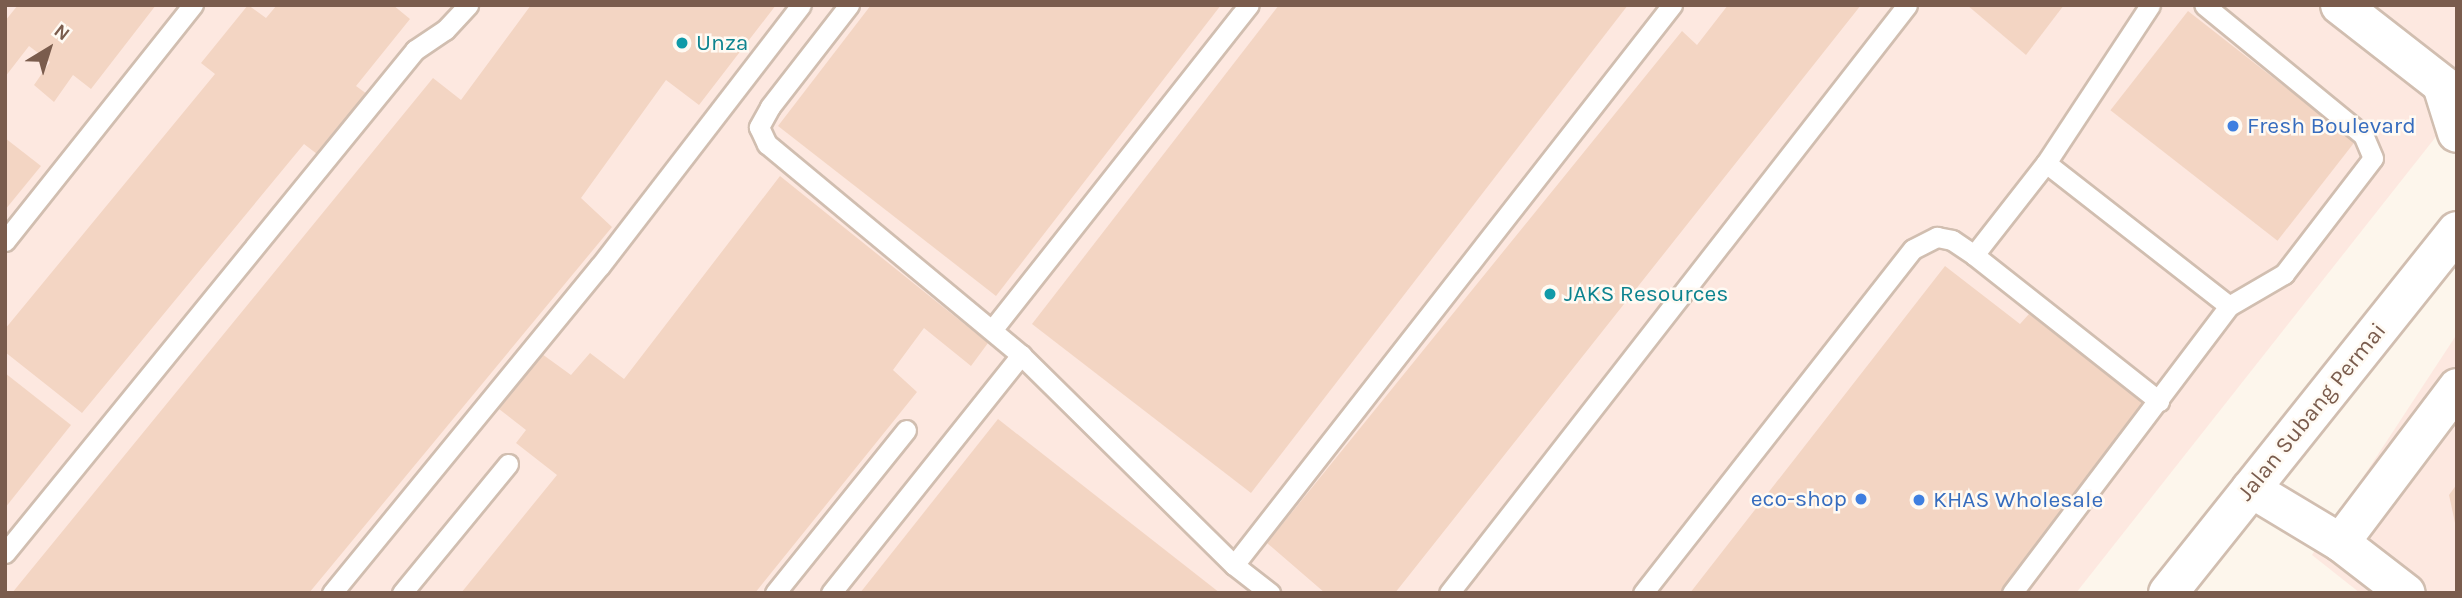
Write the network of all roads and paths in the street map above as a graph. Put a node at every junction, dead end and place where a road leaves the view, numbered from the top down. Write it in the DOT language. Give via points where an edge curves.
graph roads {
  1 [pos="193,5"];
  2 [pos="468,5"];
  3 [pos="801,5"];
  4 [pos="849,5"];
  5 [pos="1249,5"];
  6 [pos="1672,5"];
  7 [pos="1906,5"];
  8 [pos="2150,5"];
  9 [pos="2204,5"];
  10 [pos="2340,5"];
  11 [pos="2449,90"];
  12 [pos="2457,133"];
  13 [pos="2046,163"];
  14 [pos="2457,231"];
  15 [pos="5,241"];
  16 [pos="1974,255"];
  17 [pos="2229,306"];
  18 [pos="992,330"];
  19 [pos="1021,355"];
  20 [pos="2454,397"];
  21 [pos="2159,401"];
  22 [pos="906,430"];
  23 [pos="508,464"];
  24 [pos="2250,488"];
  25 [pos="2340,542"];
  26 [pos="5,553"];
  27 [pos="1234,565"];
  28 [pos="332,593"];
  29 [pos="402,593"];
  30 [pos="775,593"];
  31 [pos="831,593"];
  32 [pos="1270,593"];
  33 [pos="1449,593"];
  34 [pos="1643,593"];
  35 [pos="2012,593"];
  36 [pos="2168,593"];
  37 [pos="2406,593"];
  1 -- 15 [label="lane"];
  2 -- 26 [label="lane" via="445,30 415,50"];
  3 -- 28 [label="lane" via="600,266"];
  4 -- 18 [label="lane" via="759,127 767,144"];
  5 -- 18 [label="lane"];
  6 -- 27 [label="lane"];
  7 -- 33 [label="lane"];
  8 -- 13 [label="lane"];
  9 -- 17 [label="lane" via="2363,135 2373,158 2284,274"];
  10 -- 11 [label="street"];
  11 -- 12 [label="street"];
  13 -- 16 [label="lane"];
  13 -- 17 [label="lane"];
  14 -- 24 [label="street, Jalan Subang Permai"];
  16 -- 21 [label="lane"];
  16 -- 34 [label="lane" via="1952,240 1937,237 1913,250"];
  17 -- 21 [label="lane"];
  18 -- 19 [label="lane"];
  19 -- 27 [label="lane"];
  19 -- 31 [label="lane"];
  20 -- 25 [label="street"];
  21 -- 35 [label="lane"];
  22 -- 30 [label="lane"];
  23 -- 29 [label="lane"];
  24 -- 25 [label="street"];
  24 -- 36 [label="street, Jalan Subang Permai"];
  25 -- 37 [label="street"];
  27 -- 32 [label="lane"];
}
